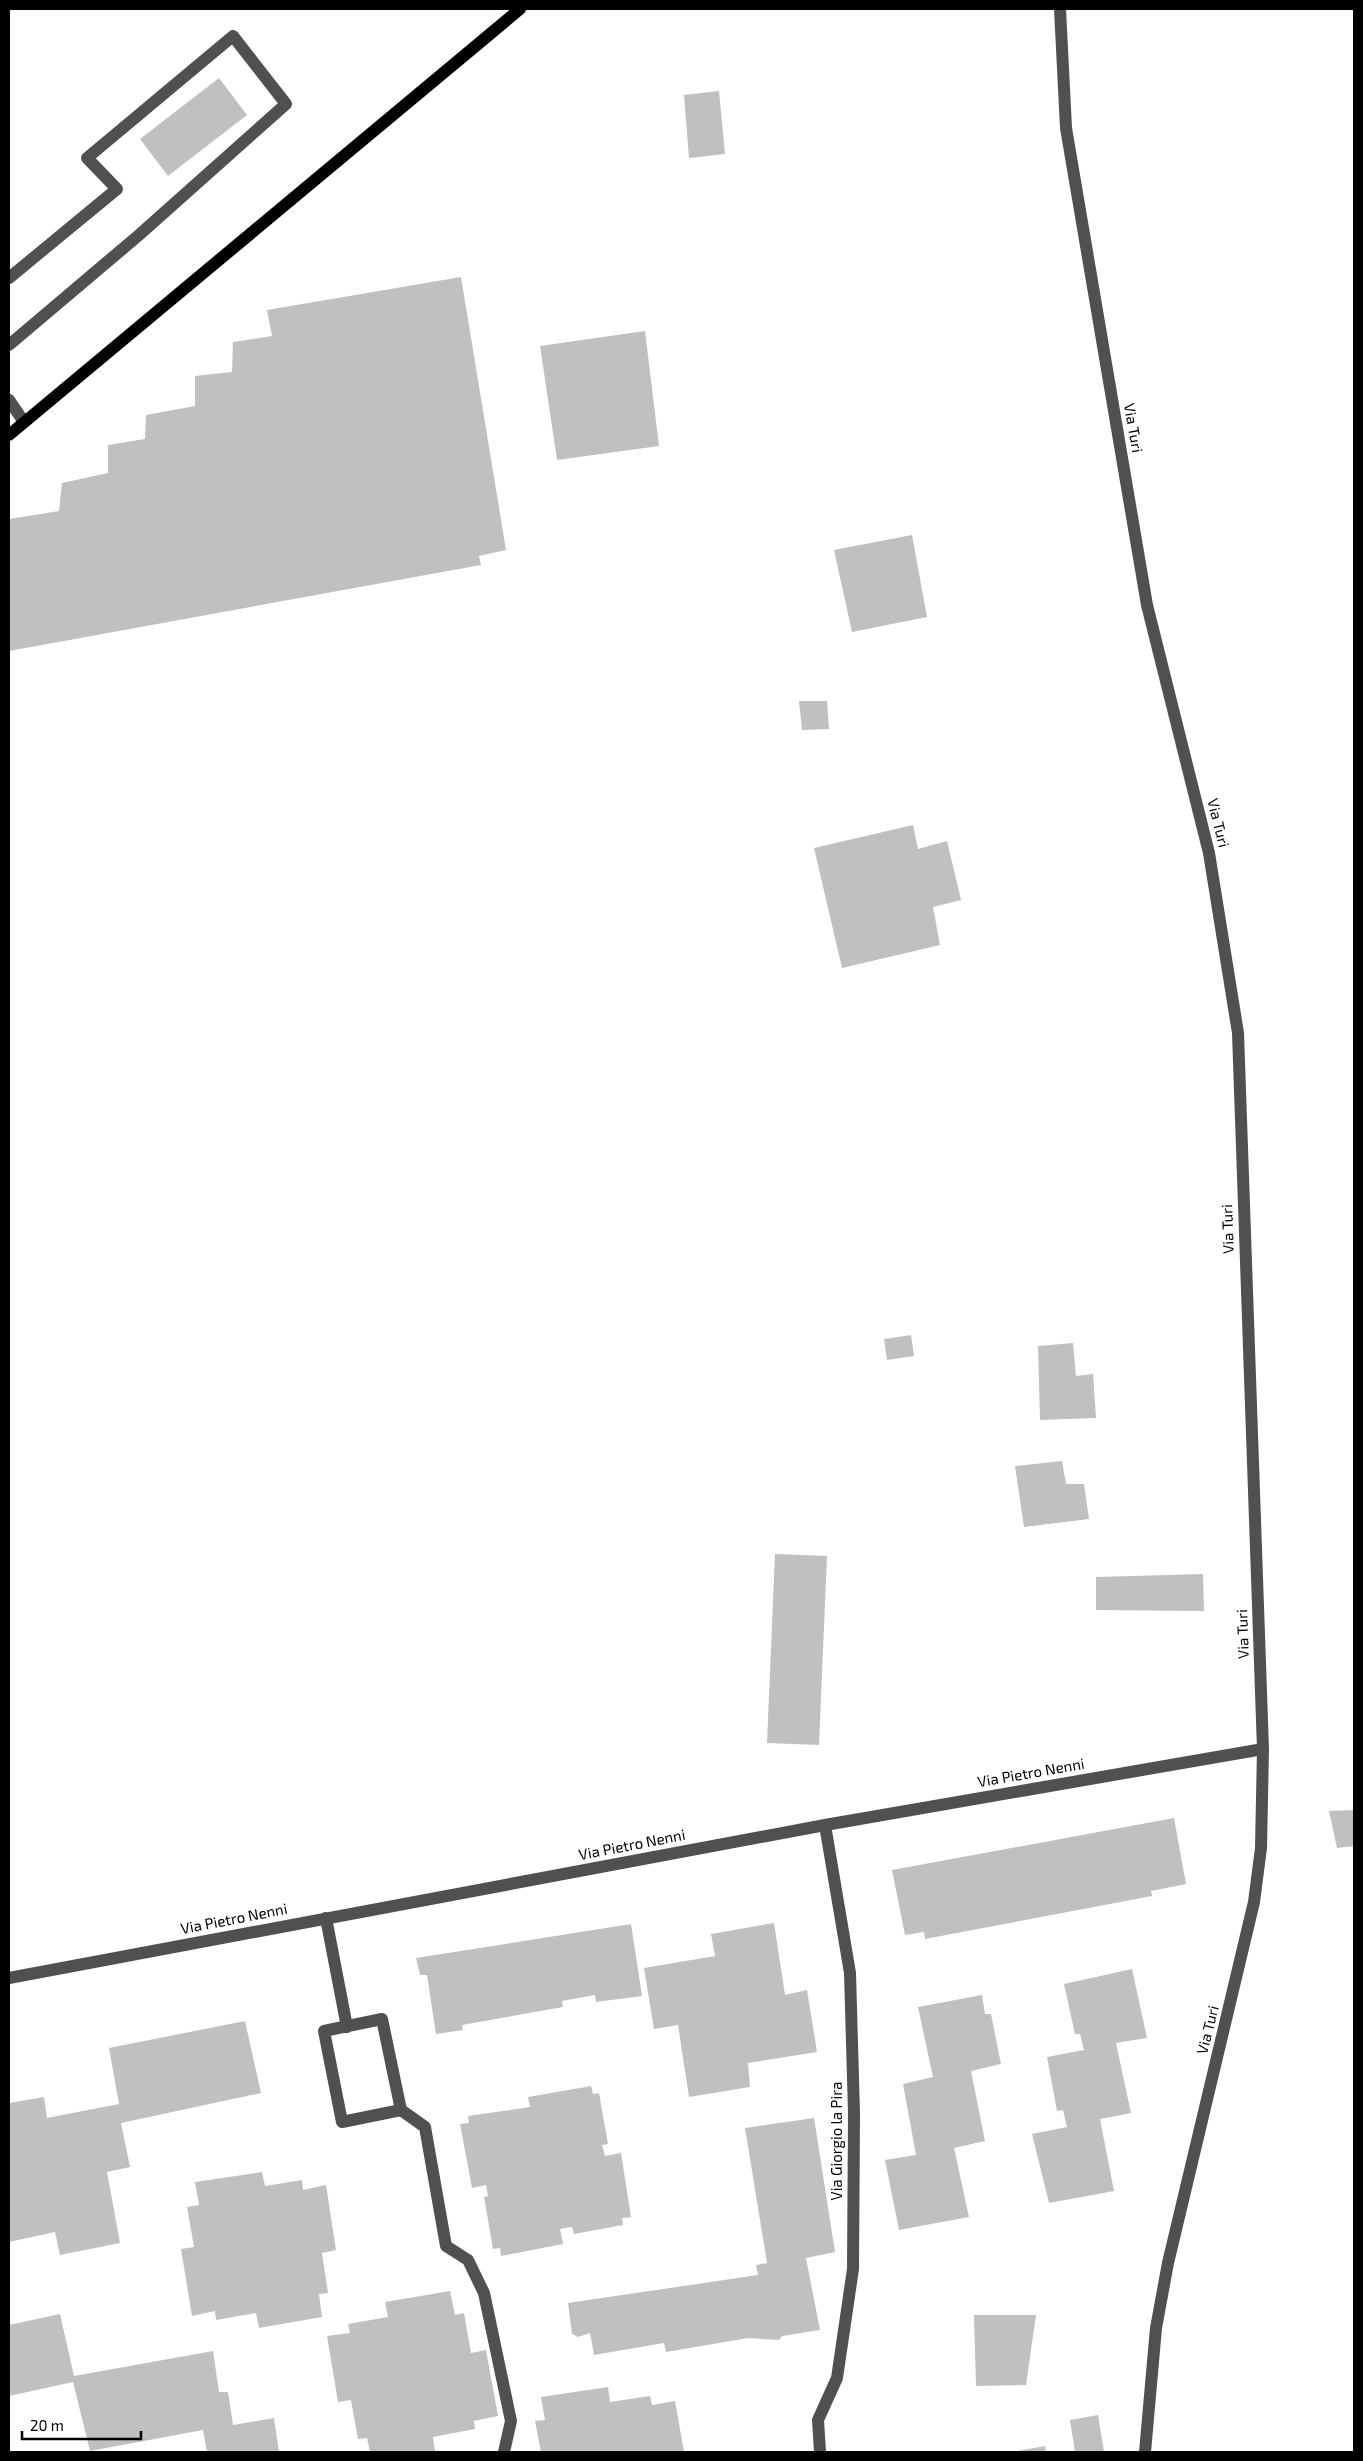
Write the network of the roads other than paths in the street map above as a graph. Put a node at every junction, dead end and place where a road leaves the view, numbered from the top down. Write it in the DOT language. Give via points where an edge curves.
graph roads {
  1 [pos="520,9"];
  2 [pos="1060,9"];
  3 [pos="9,278"];
  4 [pos="9,345"];
  5 [pos="9,400"];
  6 [pos="24,422"];
  7 [pos="9,435"];
  8 [pos="1263,1749"];
  9 [pos="825,1825"];
  10 [pos="326,1918"];
  11 [pos="9,1978"];
  12 [pos="347,2027"];
  13 [pos="401,2110"];
  14 [pos="504,2452"];
  15 [pos="820,2452"];
  16 [pos="1145,2452"];
  1 -- 6 [label="main road"];
  2 -- 8 [label="street, Via Turi" via="1066,128 1147,605 1209,853 1238,1033"];
  3 -- 4 [label="street" via="117,189 87,158 233,36 286,104"];
  5 -- 6 [label="street"];
  6 -- 7 [label="main road"];
  8 -- 9 [label="street, Via Pietro Nenni"];
  8 -- 16 [label="street, Via Turi" via="1261,1848 1254,1902 1168,2263 1156,2328"];
  9 -- 10 [label="street, Via Pietro Nenni"];
  9 -- 15 [label="street, Via Giorgio la Pira" via="850,1973 854,2113 853,2269 838,2378 818,2420"];
  10 -- 11 [label="street, Via Pietro Nenni"];
  10 -- 12 [label="street"];
  12 -- 13 [label="street" via="382,2019"];
  12 -- 13 [label="street" via="324,2031 342,2122"];
  13 -- 14 [label="street" via="425,2127 446,2246 468,2260 484,2293 511,2421"];
}
